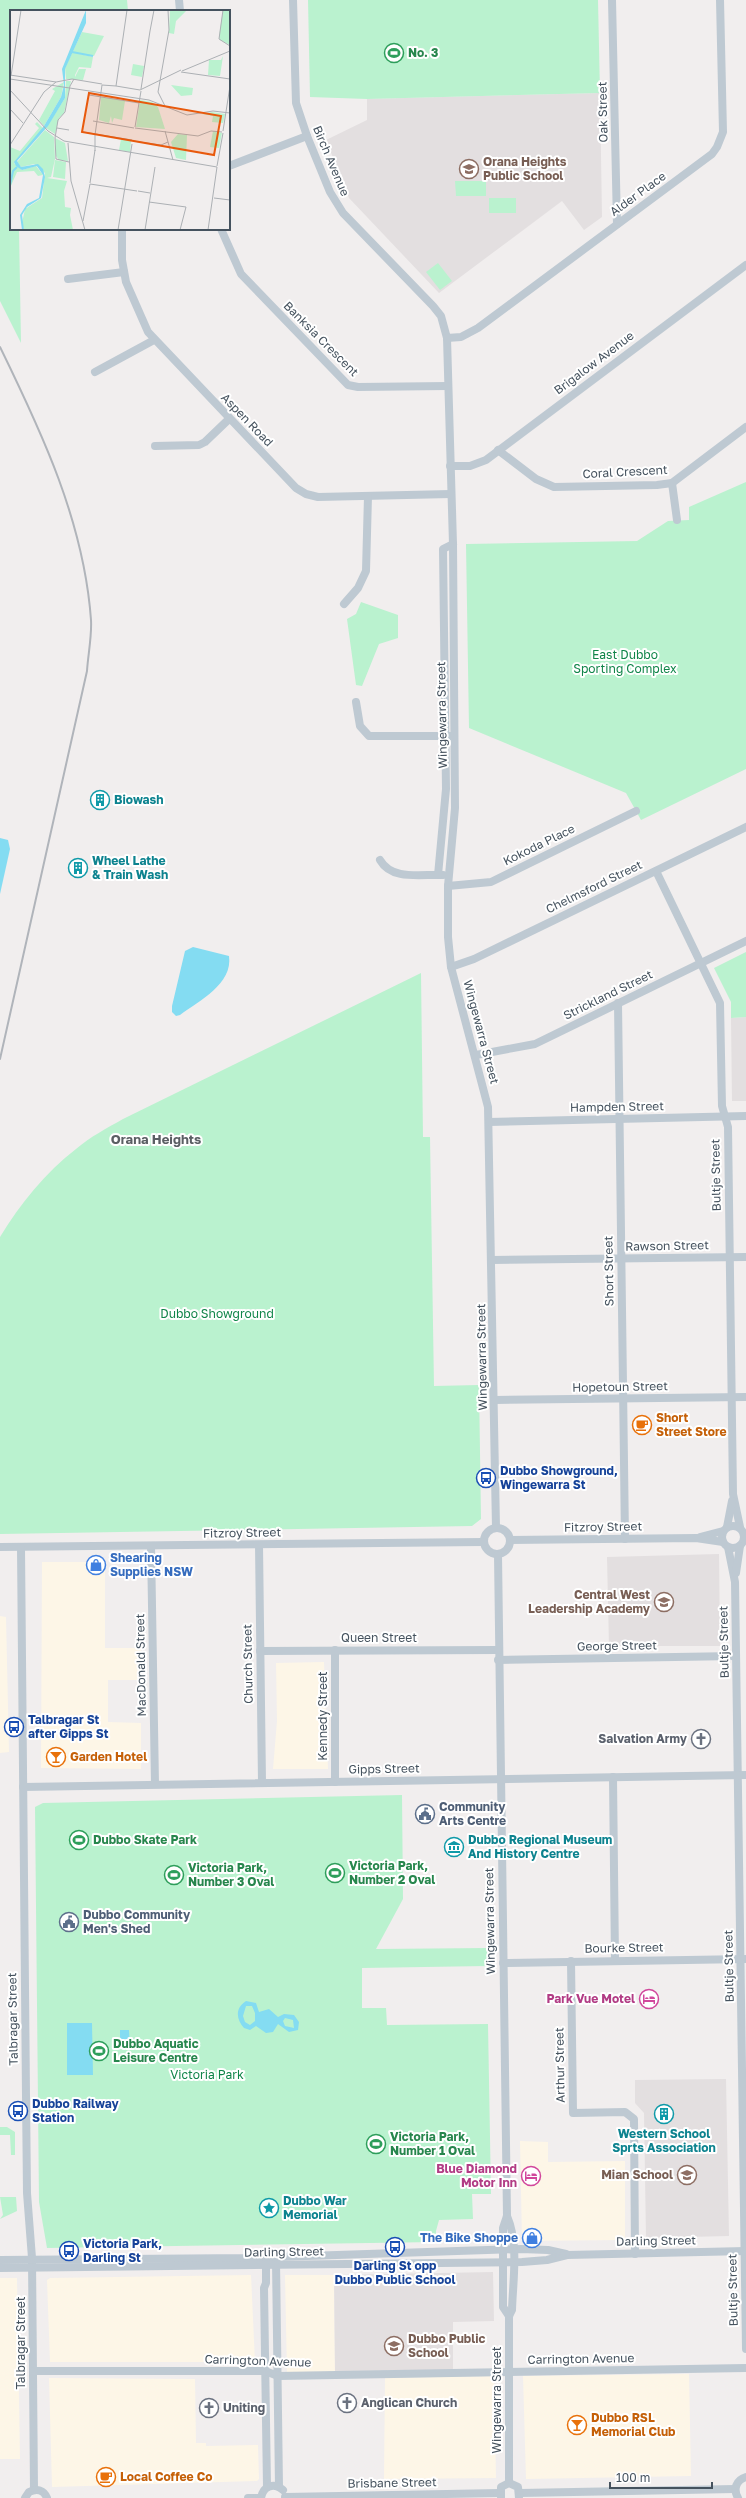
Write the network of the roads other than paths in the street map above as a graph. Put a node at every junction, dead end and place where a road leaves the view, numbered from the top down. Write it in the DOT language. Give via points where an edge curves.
graph roads {
  1 [pos="293,0"];
  2 [pos="612,0"];
  3 [pos="720,0"];
  4 [pos="307,136"];
  5 [pos="230,166"];
  6 [pos="617,224"];
  7 [pos="122,230"];
  8 [pos="221,230"];
  9 [pos="746,264"];
  10 [pos="124,272"];
  11 [pos="68,279"];
  12 [pos="447,338"];
  13 [pos="154,340"];
  14 [pos="95,372"];
  15 [pos="448,386"];
  16 [pos="229,418"];
  17 [pos="746,428"];
  18 [pos="155,446"];
  19 [pos="498,450"];
  20 [pos="450,466"];
  21 [pos="672,483"];
  22 [pos="451,494"];
  23 [pos="368,496"];
  24 [pos="677,520"];
  25 [pos="453,544"];
  26 [pos="344,604"];
  27 [pos="356,702"];
  28 [pos="445,736"];
  29 [pos="455,736"];
  30 [pos="636,810"];
  31 [pos="746,827"];
  32 [pos="380,860"];
  33 [pos="656,870"];
  34 [pos="438,875"];
  35 [pos="449,876"];
  36 [pos="448,886"];
  37 [pos="746,941"];
  38 [pos="701,963"];
  39 [pos="451,967"];
  40 [pos="618,1003"];
  41 [pos="476,1055"];
  42 [pos="746,1116"];
  43 [pos="725,1117"];
  44 [pos="619,1118"];
  45 [pos="489,1122"];
  46 [pos="729,1257"];
  47 [pos="746,1257"];
  48 [pos="621,1259"];
  49 [pos="492,1260"];
  50 [pos="732,1397"];
  51 [pos="746,1397"];
  52 [pos="624,1399"];
  53 [pos="495,1400"];
  54 [pos="733,1494"];
  55 [pos="496,1528"];
  56 [pos="725,1529"];
  57 [pos="743,1529"];
  58 [pos="696,1538"];
  59 [pos="625,1539"];
  60 [pos="510,1540"];
  61 [pos="483,1542"];
  62 [pos="743,1544"];
  63 [pos="259,1545"];
  64 [pos="726,1545"];
  65 [pos="151,1546"];
  66 [pos="0,1547"];
  67 [pos="21,1548"];
  68 [pos="498,1555"];
  69 [pos="735,1582"];
  70 [pos="334,1650"];
  71 [pos="498,1650"];
  72 [pos="260,1651"];
  73 [pos="736,1656"];
  74 [pos="498,1660"];
  75 [pos="742,1775"];
  76 [pos="613,1777"];
  77 [pos="500,1778"];
  78 [pos="262,1782"];
  79 [pos="335,1782"];
  80 [pos="155,1784"];
  81 [pos="23,1787"];
  82 [pos="743,1959"];
  83 [pos="615,1960"];
  84 [pos="571,1962"];
  85 [pos="503,1963"];
  86 [pos="507,2216"];
  87 [pos="502,2250"];
  88 [pos="513,2250"];
  89 [pos="745,2251"];
  90 [pos="635,2254"];
  91 [pos="567,2255"];
  92 [pos="32,2258"];
  93 [pos="0,2260"];
  94 [pos="276,2260"];
  95 [pos="266,2261"];
  96 [pos="502,2261"];
  97 [pos="514,2262"];
  98 [pos="0,2268"];
  99 [pos="32,2268"];
  100 [pos="509,2316"];
  101 [pos="746,2349"];
  102 [pos="746,2368"];
  103 [pos="33,2371"];
  104 [pos="265,2371"];
  105 [pos="509,2372"];
  106 [pos="278,2376"];
  107 [pos="746,2477"];
  108 [pos="509,2483"];
  109 [pos="267,2487"];
  110 [pos="279,2487"];
  111 [pos="735,2489"];
  112 [pos="34,2490"];
  113 [pos="500,2496"];
  114 [pos="520,2496"];
  115 [pos="25,2498"];
  116 [pos="47,2498"];
  117 [pos="248,2498"];
  118 [pos="261,2498"];
  119 [pos="285,2498"];
  120 [pos="738,2498"];
  1 -- 4 [label="street, Birch Avenue" via="295,92"];
  2 -- 6 [label="street, Oak Street"];
  3 -- 6 [label="street, Alder Place" via="723,132 721,140 712,154"];
  4 -- 5 [label="street"];
  4 -- 12 [label="street, Birch Avenue" via="335,203 433,306 441,316"];
  6 -- 12 [label="street, Alder Place" via="470,333"];
  7 -- 10 [label="street, Aspen Road"];
  8 -- 15 [label="street, Banksia Crescent" via="237,269 348,385"];
  9 -- 19 [label="street, Brigalow Avenue"];
  10 -- 11 [label="street"];
  10 -- 13 [label="street, Aspen Road" via="144,324"];
  12 -- 15 [label="street, Wingewarra Street"];
  13 -- 14 [label="street"];
  13 -- 16 [label="street, Aspen Road"];
  15 -- 20 [label="street, Wingewarra Street"];
  16 -- 18 [label="street" via="206,442 199,445"];
  16 -- 23 [label="street, Aspen Road" via="296,488 306,494 318,497"];
  17 -- 21 [label="street, Coral Crescent"];
  19 -- 20 [label="street, Brigalow Avenue" via="486,460 470,466"];
  19 -- 21 [label="street, Coral Crescent" via="536,479 554,487"];
  20 -- 22 [label="street, Wingewarra Street"];
  21 -- 24 [label="street"];
  22 -- 23 [label="street, Aspen Road"];
  22 -- 25 [label="street, Wingewarra Street"];
  23 -- 26 [label="street" via="366,571 358,588"];
  25 -- 28 [label="street, Wingewarra Street" via="443,549"];
  25 -- 29 [label="street, Wingewarra Street"];
  27 -- 28 [label="street" via="360,726 368,736"];
  28 -- 29 [label="street"];
  28 -- 34 [label="street, Wingewarra Street" via="445,808"];
  29 -- 35 [label="street, Wingewarra Street" via="455,808"];
  30 -- 36 [label="street, Kokoda Place" via="491,882"];
  31 -- 33 [label="street, Chelmsford Street"];
  32 -- 34 [label="street" via="391,872"];
  33 -- 38 [label="street, Bultje Street"];
  33 -- 39 [label="street, Chelmsford Street" via="474,959"];
  34 -- 35 [label="street"];
  35 -- 36 [label="street, Wingewarra Street"];
  36 -- 39 [label="street, Wingewarra Street"];
  37 -- 38 [label="street, Strickland Street"];
  38 -- 40 [label="street, Strickland Street"];
  38 -- 43 [label="street, Bultje Street" via="720,1003 722,1106"];
  39 -- 41 [label="street, Wingewarra Street"];
  40 -- 41 [label="street, Strickland Street" via="535,1044"];
  40 -- 44 [label="street, Short Street"];
  41 -- 45 [label="street, Wingewarra Street"];
  42 -- 43 [label="street, Hampden Street"];
  43 -- 44 [label="street, Hampden Street"];
  43 -- 46 [label="street, Bultje Street" via="728,1127"];
  44 -- 45 [label="street, Hampden Street"];
  44 -- 48 [label="street, Short Street"];
  45 -- 49 [label="street, Wingewarra Street"];
  46 -- 47 [label="street, Rawson Street"];
  46 -- 48 [label="street, Rawson Street"];
  46 -- 50 [label="street, Bultje Street"];
  48 -- 49 [label="street, Rawson Street"];
  48 -- 52 [label="street, Short Street"];
  49 -- 53 [label="street, Wingewarra Street"];
  50 -- 51 [label="street, Hopetoun Street"];
  50 -- 52 [label="street, Hopetoun Street"];
  50 -- 54 [label="street, Bultje Street"];
  52 -- 53 [label="street, Hopetoun Street"];
  52 -- 59 [label="street, Short Street"];
  53 -- 55 [label="street, Wingewarra Street"];
  54 -- 56 [label="street, Bultje Street"];
  54 -- 57 [label="street, Bultje Street"];
  55 -- 60 [label="street" via="504,1530"];
  55 -- 61 [label="street" via="486,1534"];
  56 -- 57 [label="street" via="735,1525"];
  56 -- 58 [label="street, Fitzroy Street"];
  56 -- 64 [label="street"];
  57 -- 62 [label="street"];
  58 -- 59 [label="street, Fitzroy Street"];
  58 -- 64 [label="street, Fitzroy Street"];
  59 -- 60 [label="street, Fitzroy Street"];
  60 -- 68 [label="street" via="506,1552"];
  61 -- 63 [label="street, Fitzroy Street"];
  61 -- 68 [label="street" via="486,1550"];
  62 -- 64 [label="street"];
  62 -- 69 [label="street, Bultje Street"];
  63 -- 65 [label="street, Fitzroy Street"];
  63 -- 72 [label="street, Church Street"];
  64 -- 69 [label="street, Bultje Street"];
  65 -- 67 [label="street, Fitzroy Street"];
  65 -- 80 [label="street, MacDonald Street"];
  66 -- 67 [label="street, Fitzroy Street"];
  67 -- 81 [label="street, Talbragar Street"];
  68 -- 71 [label="street, Wingewarra Street"];
  69 -- 73 [label="street, Bultje Street"];
  70 -- 71 [label="street, Queen Street"];
  70 -- 72 [label="street, Queen Street"];
  70 -- 79 [label="street, Kennedy Street"];
  71 -- 74 [label="street, Wingewarra Street"];
  72 -- 78 [label="street, Church Street"];
  73 -- 74 [label="street, George Street"];
  73 -- 75 [label="street, Bultje Street"];
  74 -- 77 [label="street, Wingewarra Street"];
  75 -- 76 [label="street, Gipps Street"];
  75 -- 82 [label="street, Bultje Street"];
  76 -- 77 [label="street, Gipps Street"];
  76 -- 83 [label="street"];
  77 -- 79 [label="street, Gipps Street"];
  77 -- 85 [label="street, Wingewarra Street"];
  78 -- 79 [label="street, Gipps Street"];
  78 -- 80 [label="street, Gipps Street"];
  80 -- 81 [label="street, Gipps Street"];
  81 -- 92 [label="street, Talbragar Street" via="27,2186"];
  82 -- 83 [label="street, Bourke Street"];
  82 -- 89 [label="street, Bultje Street"];
  83 -- 84 [label="street, Bourke Street"];
  84 -- 85 [label="street, Bourke Street"];
  84 -- 90 [label="street, Arthur Street" via="573,2113 625,2112 634,2119"];
  85 -- 86 [label="street, Wingewarra Street"];
  86 -- 87 [label="street, Wingewarra Street" via="503,2228"];
  86 -- 88 [label="street, Wingewarra Street" via="512,2228"];
  87 -- 88 [label="street, Darling Street"];
  87 -- 94 [label="street, Darling Street"];
  87 -- 96 [label="street, Wingewarra Street"];
  88 -- 91 [label="street, Darling Street" via="548,2250"];
  88 -- 97 [label="street, Wingewarra Street"];
  89 -- 90 [label="street, Darling Street"];
  89 -- 101 [label="street, Bultje Street"];
  90 -- 91 [label="street, Darling Street"];
  91 -- 97 [label="street, Darling Street" via="547,2260"];
  92 -- 93 [label="street, Darling Street"];
  92 -- 95 [label="street, Darling Street"];
  92 -- 99 [label="street, Talbragar Street"];
  94 -- 95 [label="street, Darling Street"];
  94 -- 96 [label="street, Darling Street"];
  94 -- 106 [label="street"];
  95 -- 99 [label="street, Darling Street"];
  95 -- 104 [label="street"];
  96 -- 97 [label="street, Darling Street"];
  96 -- 100 [label="street, Wingewarra Street" via="503,2307"];
  97 -- 100 [label="street, Wingewarra Street" via="512,2310"];
  98 -- 99 [label="street, Darling Street"];
  99 -- 103 [label="street, Talbragar Street"];
  100 -- 105 [label="street, Wingewarra Street"];
  102 -- 105 [label="street, Carrington Avenue"];
  103 -- 104 [label="street, Carrington Avenue"];
  103 -- 112 [label="street, Talbragar Street"];
  104 -- 106 [label="street, Carrington Avenue"];
  104 -- 109 [label="street"];
  105 -- 106 [label="street, Carrington Avenue"];
  105 -- 108 [label="street, Wingewarra Street"];
  106 -- 110 [label="street"];
  107 -- 111 [label="street" via="738,2482"];
  108 -- 113 [label="street" via="504,2485"];
  108 -- 114 [label="street" via="518,2487"];
  109 -- 110 [label="street"];
  109 -- 118 [label="street"];
  110 -- 119 [label="street"];
  111 -- 114 [label="street"];
  111 -- 120 [label="street"];
  112 -- 115 [label="street"];
  112 -- 116 [label="street" via="43,2492"];
  113 -- 119 [label="street, Brisbane Street"];
  117 -- 118 [label="street"];
}
